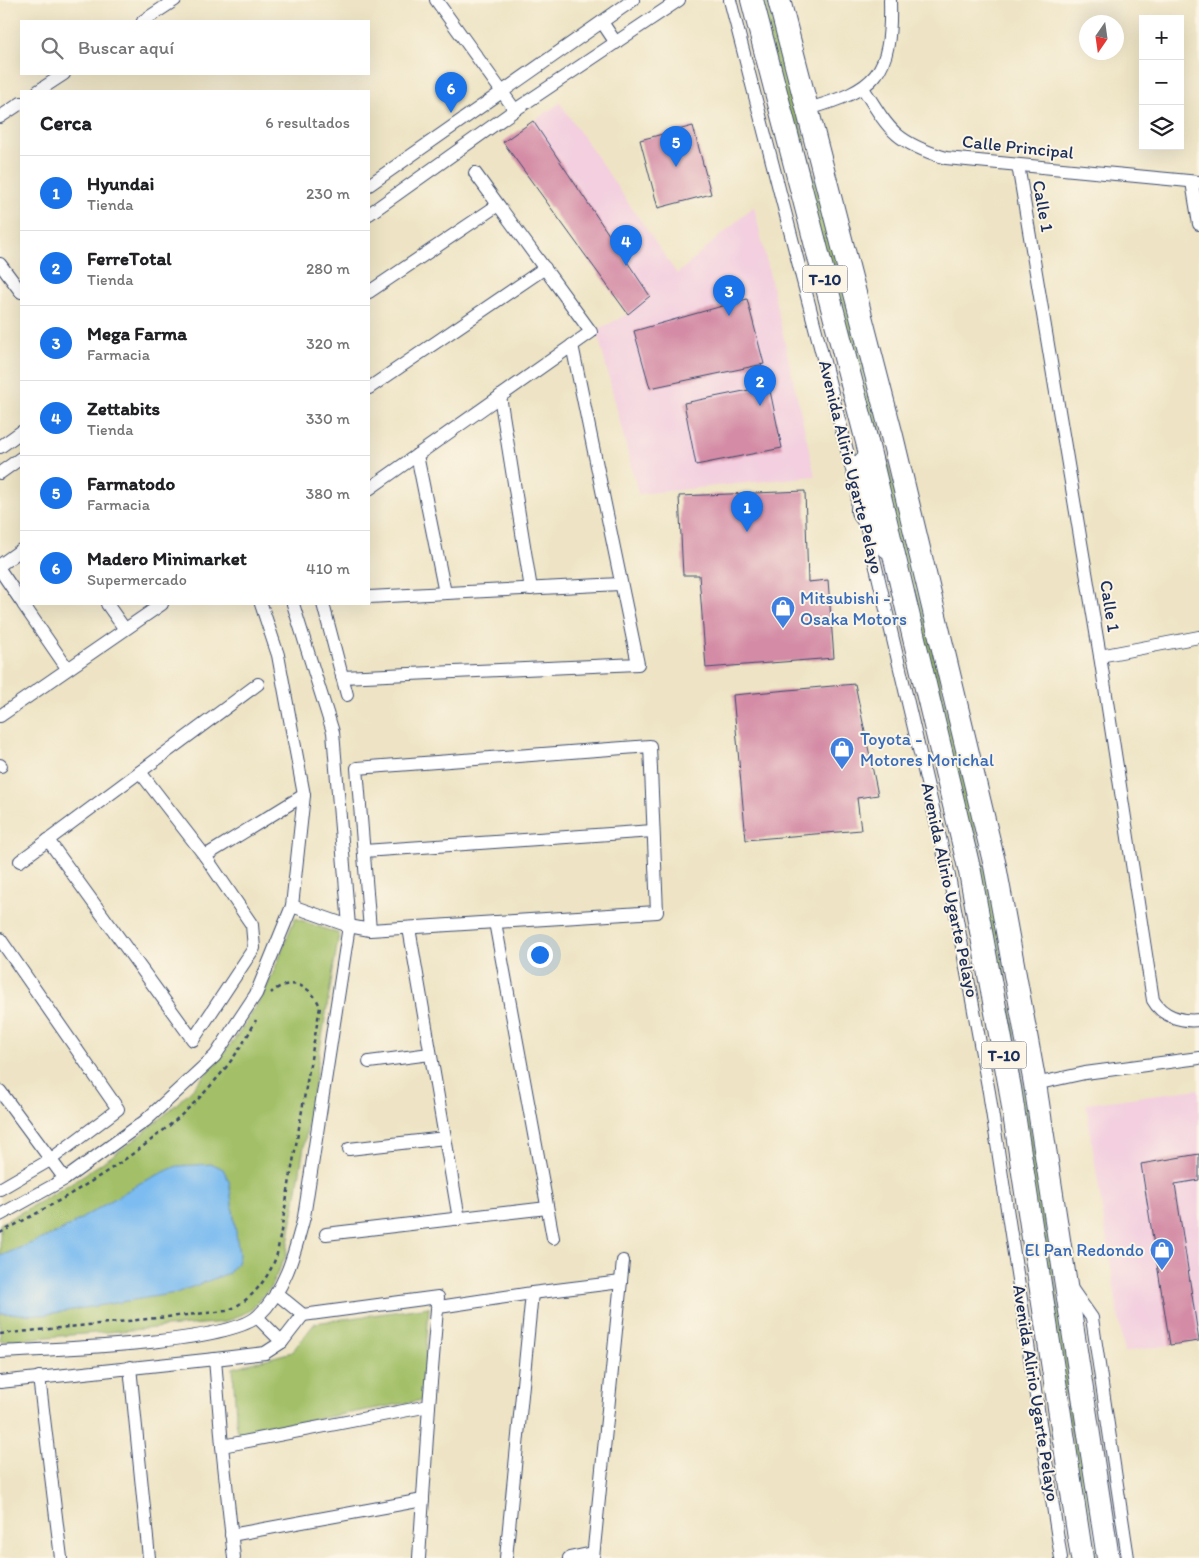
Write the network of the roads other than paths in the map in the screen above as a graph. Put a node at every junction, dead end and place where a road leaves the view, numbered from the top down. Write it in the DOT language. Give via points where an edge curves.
graph roads {
  1 [pos="175,0"];
  2 [pos="436,0"];
  3 [pos="633,0"];
  4 [pos="679,0"];
  5 [pos="730,0"];
  6 [pos="752,0"];
  7 [pos="778,0"];
  8 [pos="890,0"];
  9 [pos="145,20"];
  10 [pos="602,22"];
  11 [pos="616,43"];
  12 [pos="62,75"];
  13 [pos="863,88"];
  14 [pos="40,90"];
  15 [pos="501,91"];
  16 [pos="20,103"];
  17 [pos="808,109"];
  18 [pos="516,110"];
  19 [pos="0,117"];
  20 [pos="1018,165"];
  21 [pos="474,173"];
  22 [pos="1196,182"];
  23 [pos="370,184"];
  24 [pos="498,205"];
  25 [pos="370,213"];
  26 [pos="1199,224"];
  27 [pos="0,264"];
  28 [pos="544,268"];
  29 [pos="20,291"];
  30 [pos="370,291"];
  31 [pos="572,345"];
  32 [pos="370,387"];
  33 [pos="500,396"];
  34 [pos="20,433"];
  35 [pos="867,442"];
  36 [pos="0,447"];
  37 [pos="417,455"];
  38 [pos="20,459"];
  39 [pos="0,473"];
  40 [pos="370,488"];
  41 [pos="862,511"];
  42 [pos="20,551"];
  43 [pos="896,558"];
  44 [pos="0,565"];
  45 [pos="0,570"];
  46 [pos="620,584"];
  47 [pos="531,588"];
  48 [pos="445,593"];
  49 [pos="370,598"];
  50 [pos="20,599"];
  51 [pos="24,605"];
  52 [pos="108,605"];
  53 [pos="160,605"];
  54 [pos="261,605"];
  55 [pos="293,605"];
  56 [pos="324,605"];
  57 [pos="124,628"];
  58 [pos="1199,637"];
  59 [pos="1100,656"];
  60 [pos="67,668"];
  61 [pos="342,677"];
  62 [pos="258,684"];
  63 [pos="347,695"];
  64 [pos="0,716"];
  65 [pos="140,772"];
  66 [pos="304,796"];
  67 [pos="653,831"];
  68 [pos="48,840"];
  69 [pos="364,851"];
  70 [pos="205,856"];
  71 [pos="20,861"];
  72 [pos="292,906"];
  73 [pos="495,922"];
  74 [pos="349,926"];
  75 [pos="409,928"];
  76 [pos="370,930"];
  77 [pos="0,939"];
  78 [pos="1199,1020"];
  79 [pos="430,1054"];
  80 [pos="1199,1058"];
  81 [pos="369,1062"];
  82 [pos="1035,1084"];
  83 [pos="0,1091"];
  84 [pos="445,1138"];
  85 [pos="349,1149"];
  86 [pos="50,1160"];
  87 [pos="65,1179"];
  88 [pos="0,1189"];
  89 [pos="548,1208"];
  90 [pos="0,1215"];
  91 [pos="459,1219"];
  92 [pos="326,1234"];
  93 [pos="553,1238"];
  94 [pos="623,1261"];
  95 [pos="1066,1281"];
  96 [pos="621,1282"];
  97 [pos="276,1293"];
  98 [pos="532,1293"];
  99 [pos="439,1307"];
  100 [pos="303,1315"];
  101 [pos="257,1317"];
  102 [pos="282,1342"];
  103 [pos="0,1352"];
  104 [pos="215,1359"];
  105 [pos="130,1367"];
  106 [pos="39,1378"];
  107 [pos="0,1382"];
  108 [pos="429,1406"];
  109 [pos="222,1446"];
  110 [pos="423,1500"];
  111 [pos="231,1535"];
  112 [pos="593,1556"];
  113 [pos="60,1558"];
  114 [pos="148,1558"];
  115 [pos="234,1558"];
  116 [pos="420,1558"];
  117 [pos="506,1558"];
  118 [pos="569,1558"];
  119 [pos="1061,1558"];
  120 [pos="1082,1558"];
  121 [pos="1108,1558"];
  122 [pos="1128,1558"];
  1 -- 9 [label="street"];
  2 -- 15 [label="street"];
  3 -- 10 [label="street"];
  4 -- 11 [label="street"];
  5 -- 41 [label="street, Avenida Alirio Ugarte Pelayo"];
  6 -- 35 [label="highway, Avenida Alirio Ugarte Pelayo / T-10"];
  7 -- 17 [label="highway, T-10"];
  8 -- 13 [label="street" via="889,32 883,63"];
  10 -- 11 [label="street"];
  10 -- 15 [label="street"];
  11 -- 18 [label="street"];
  12 -- 14 [label="street"];
  13 -- 17 [label="street" via="845,98"];
  13 -- 20 [label="street, Calle Principal" via="886,124 911,145 946,158"];
  15 -- 18 [label="street"];
  15 -- 23 [label="street"];
  16 -- 19 [label="street"];
  17 -- 82 [label="highway, T-10" via="892,436 995,866"];
  18 -- 25 [label="street"];
  20 -- 22 [label="street, Calle Principal"];
  20 -- 59 [label="street, Calle 1"];
  21 -- 24 [label="street"];
  22 -- 26 [label="street"];
  24 -- 28 [label="street"];
  24 -- 30 [label="street"];
  27 -- 29 [label="street"];
  28 -- 31 [label="street" via="591,332"];
  28 -- 32 [label="street"];
  31 -- 33 [label="street"];
  31 -- 46 [label="street"];
  33 -- 37 [label="street"];
  33 -- 47 [label="street"];
  34 -- 36 [label="street"];
  35 -- 41 [label="highway"];
  35 -- 43 [label="highway, Avenida Alirio Ugarte Pelayo / T-10"];
  37 -- 40 [label="street"];
  37 -- 48 [label="street"];
  38 -- 39 [label="street"];
  41 -- 43 [label="highway"];
  41 -- 119 [label="street, Avenida Alirio Ugarte Pelayo" via="951,885 990,1092"];
  42 -- 44 [label="street"];
  43 -- 120 [label="highway, Avenida Alirio Ugarte Pelayo / T-10" via="970,872 1010,1088"];
  45 -- 50 [label="street"];
  46 -- 47 [label="street"];
  46 -- 61 [label="street" via="638,664"];
  47 -- 48 [label="street"];
  48 -- 49 [label="street"];
  51 -- 60 [label="street"];
  52 -- 57 [label="street"];
  53 -- 57 [label="street"];
  54 -- 66 [label="street" via="278,655"];
  55 -- 74 [label="street" via="333,732"];
  56 -- 61 [label="street"];
  57 -- 60 [label="street"];
  58 -- 59 [label="street"];
  59 -- 78 [label="street, Calle 1" via="1153,1000 1172,1017"];
  60 -- 64 [label="street"];
  61 -- 63 [label="street"];
  62 -- 65 [label="street"];
  65 -- 68 [label="street"];
  65 -- 70 [label="street"];
  66 -- 70 [label="street"];
  66 -- 72 [label="street"];
  67 -- 69 [label="street"];
  67 -- 69 [label="street" via="650,746 357,768"];
  67 -- 73 [label="street" via="657,912"];
  68 -- 70 [label="street" via="193,1040 254,948 252,925"];
  68 -- 71 [label="street"];
  69 -- 76 [label="street"];
  72 -- 74 [label="street"];
  72 -- 87 [label="street" via="256,994 215,1056 145,1120"];
  73 -- 75 [label="street"];
  73 -- 89 [label="street"];
  74 -- 76 [label="street"];
  74 -- 97 [label="street" via="304,1217 292,1261"];
  75 -- 76 [label="street"];
  75 -- 79 [label="street"];
  77 -- 86 [label="street" via="118,1109"];
  79 -- 81 [label="street"];
  79 -- 84 [label="street"];
  80 -- 82 [label="street" via="1084,1073"];
  82 -- 95 [label="highway, T-10"];
  83 -- 86 [label="street"];
  84 -- 85 [label="street"];
  84 -- 91 [label="street"];
  86 -- 87 [label="street"];
  86 -- 88 [label="street"];
  87 -- 90 [label="street"];
  89 -- 91 [label="street"];
  89 -- 93 [label="street"];
  91 -- 92 [label="street"];
  94 -- 96 [label="street"];
  95 -- 121 [label="highway, T-10"];
  95 -- 122 [label="street" via="1092,1318"];
  96 -- 98 [label="street"];
  96 -- 112 [label="street"];
  97 -- 100 [label="street"];
  97 -- 101 [label="street"];
  98 -- 99 [label="street"];
  98 -- 117 [label="street"];
  99 -- 100 [label="street" via="438,1297"];
  99 -- 108 [label="street"];
  100 -- 102 [label="street"];
  101 -- 102 [label="street"];
  101 -- 103 [label="street" via="222,1332 127,1344"];
  102 -- 104 [label="street" via="265,1353"];
  104 -- 105 [label="street"];
  104 -- 109 [label="street"];
  105 -- 106 [label="street"];
  105 -- 114 [label="street"];
  106 -- 107 [label="street"];
  106 -- 113 [label="street"];
  108 -- 109 [label="street"];
  108 -- 110 [label="street"];
  109 -- 111 [label="street"];
  110 -- 111 [label="street"];
  110 -- 116 [label="street"];
  111 -- 115 [label="street"];
  112 -- 118 [label="street"];
}
